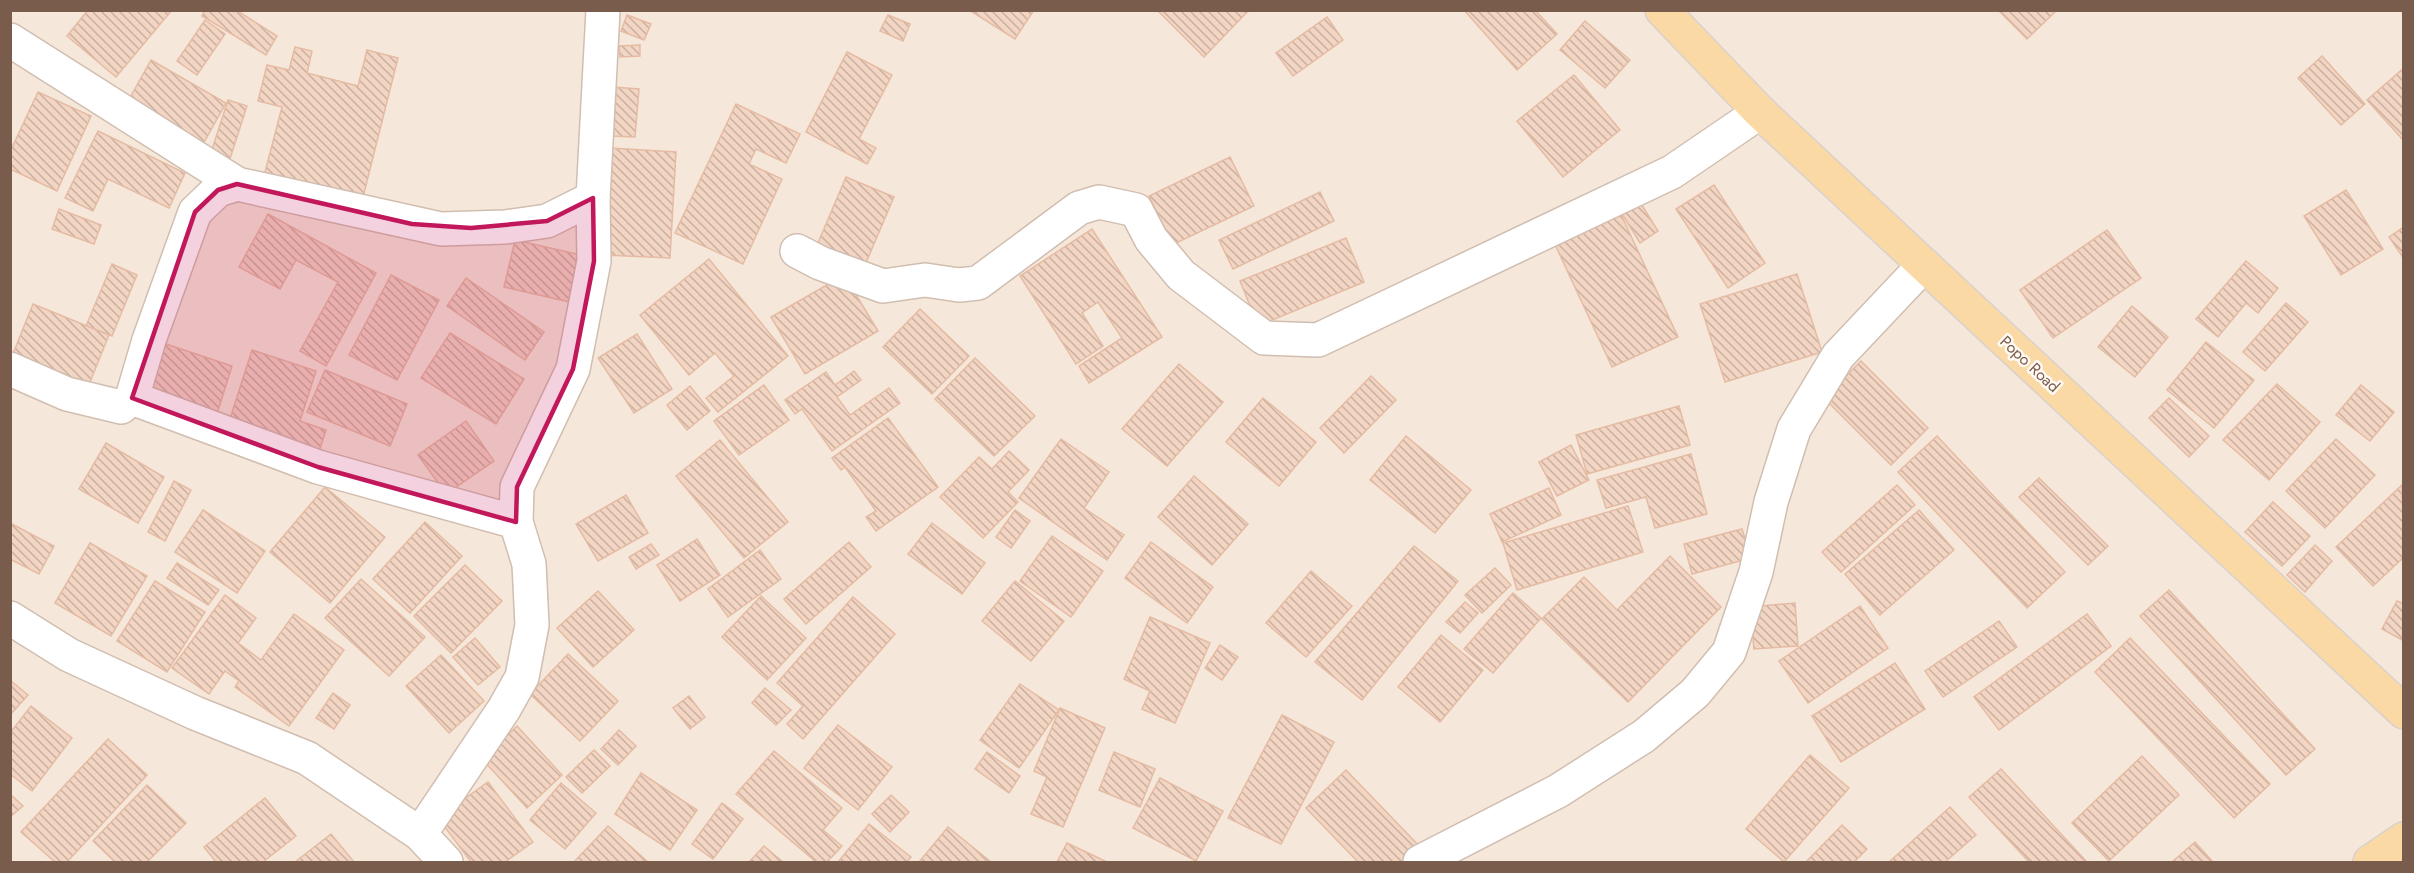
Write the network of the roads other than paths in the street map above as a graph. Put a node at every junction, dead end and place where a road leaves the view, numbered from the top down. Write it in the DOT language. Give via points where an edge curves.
graph roads {
  1 [pos="603,10"];
  2 [pos="1662,10"];
  3 [pos="10,40"];
  4 [pos="1760,112"];
  5 [pos="237,184"];
  6 [pos="593,198"];
  7 [pos="797,251"];
  8 [pos="1924,265"];
  9 [pos="10,369"];
  10 [pos="132,398"];
  11 [pos="516,522"];
  12 [pos="10,618"];
  13 [pos="2403,712"];
  14 [pos="420,834"];
  15 [pos="2403,839"];
  16 [pos="446,862"];
  17 [pos="1420,862"];
  18 [pos="2370,862"];
  1 -- 6 [label="street"];
  2 -- 4 [label="main road, Popo Road"];
  3 -- 5 [label="street"];
  4 -- 7 [label="street" via="1672,172 1318,340 1264,338 1181,275 1151,239 1136,210 1099,202 1079,208 978,283 959,285 925,280 883,286"];
  4 -- 8 [label="main road, Popo Road"];
  5 -- 6 [label="street" via="441,229 547,221"];
  5 -- 10 [label="street" via="218,190 195,212"];
  6 -- 11 [label="street" via="594,261 573,369 517,487"];
  8 -- 13 [label="main road, Popo Road"];
  8 -- 17 [label="street" via="1838,356 1794,429 1771,502 1756,572 1729,652 1695,693 1644,736 1558,791"];
  9 -- 10 [label="street" via="67,394 121,407"];
  10 -- 11 [label="street" via="318,467"];
  11 -- 14 [label="street" via="529,564 532,625 522,677"];
  12 -- 14 [label="street" via="80,660 195,713 307,758"];
  14 -- 16 [label="street"];
  15 -- 18 [label="main road"];
}
